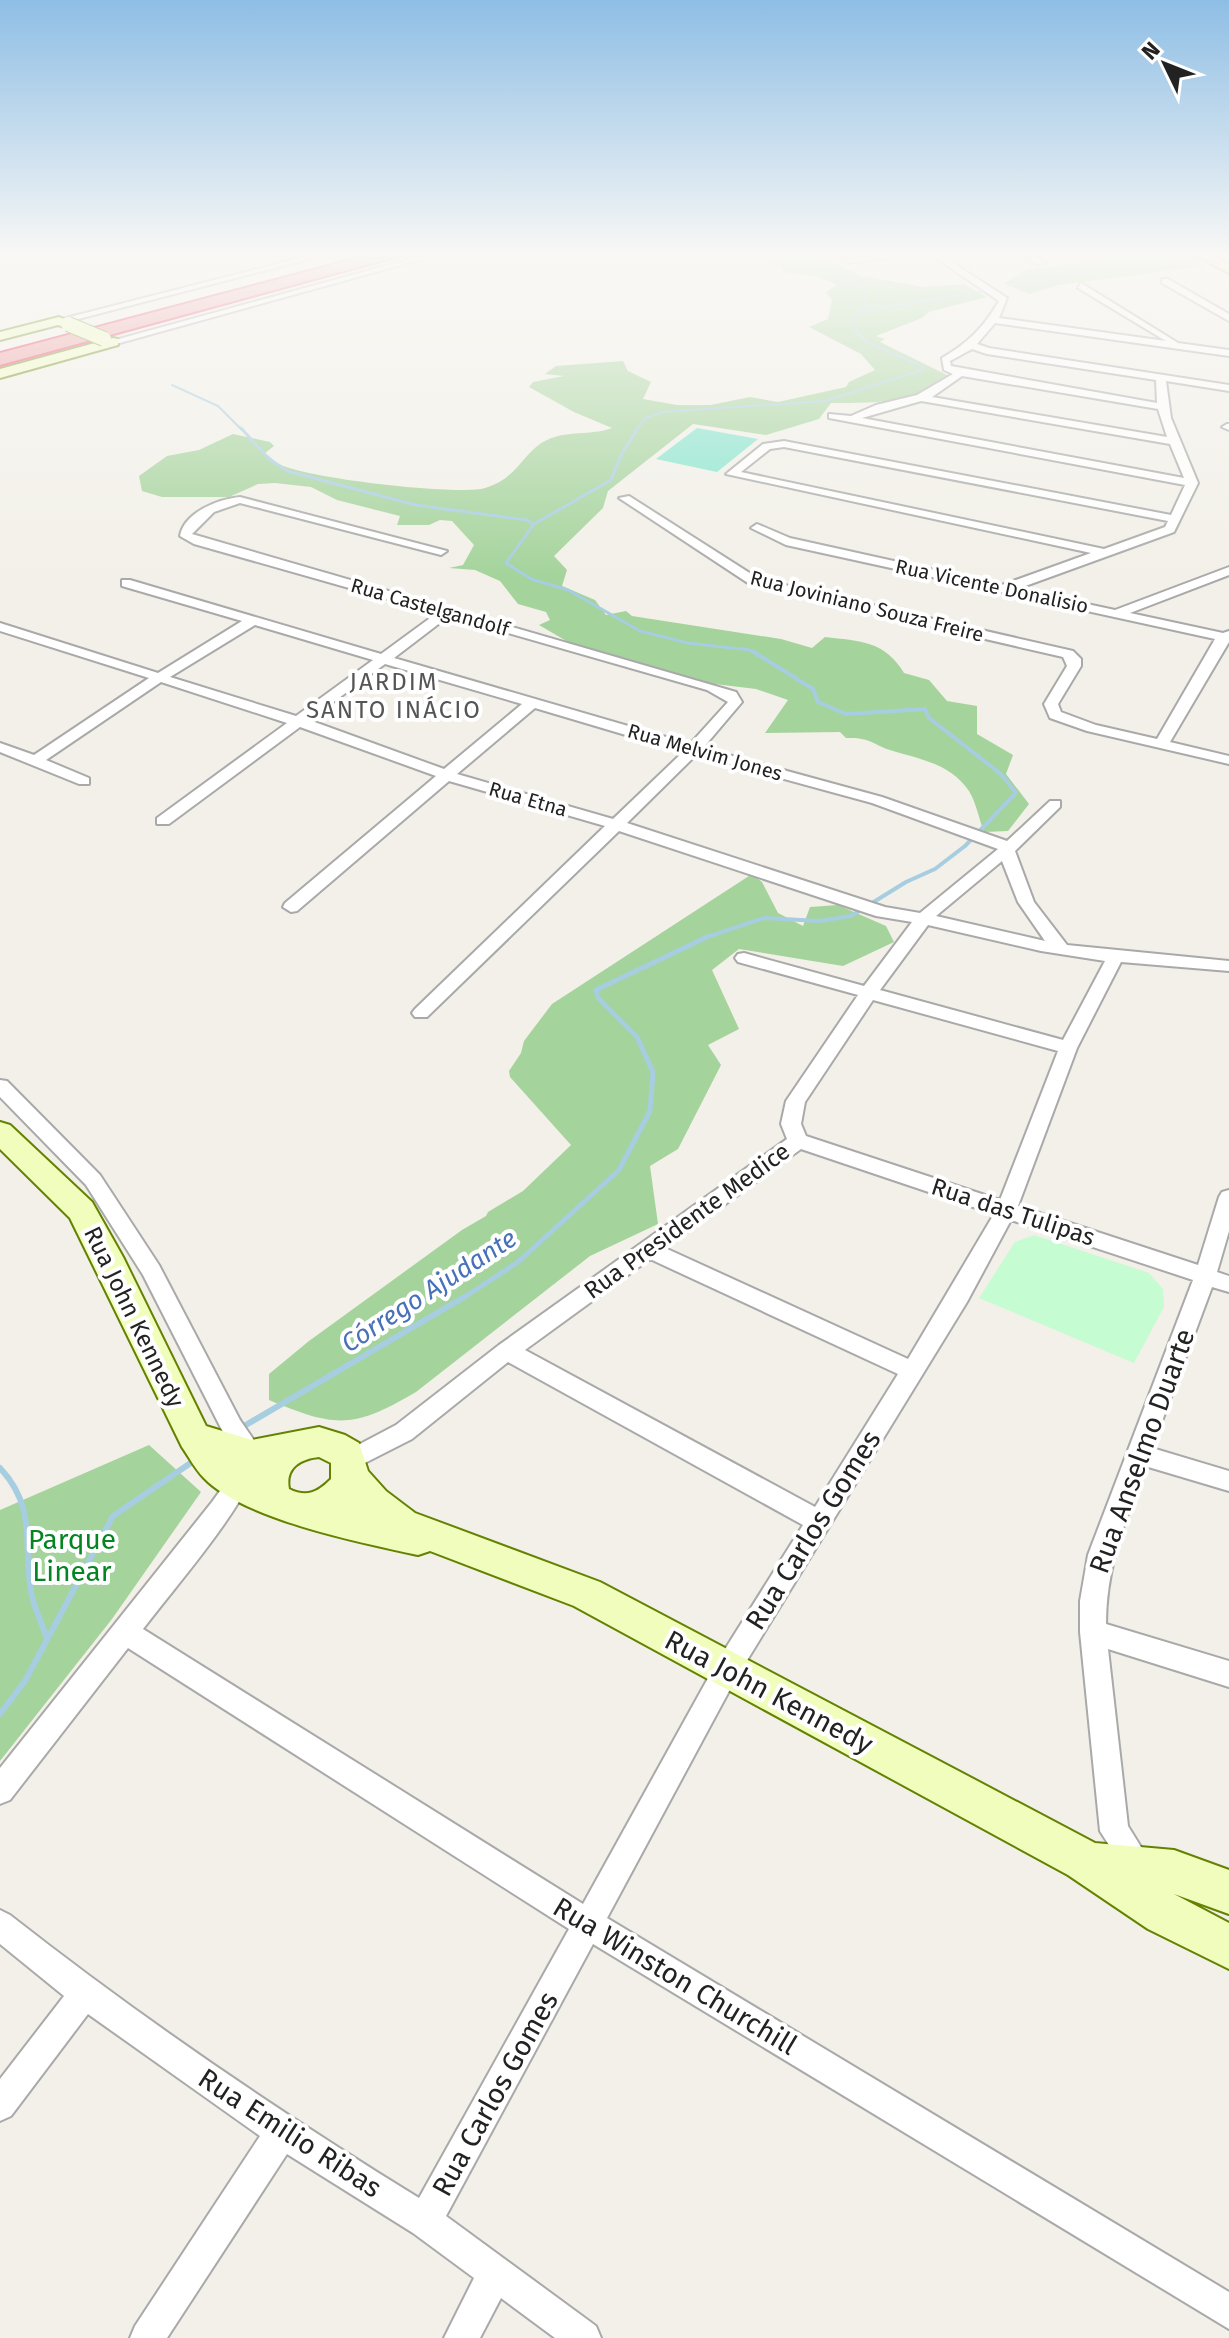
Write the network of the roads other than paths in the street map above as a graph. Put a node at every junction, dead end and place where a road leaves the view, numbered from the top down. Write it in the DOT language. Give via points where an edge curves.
graph roads {
  1 [pos="39,362"];
  2 [pos="946,362"];
  3 [pos="1059,362"];
  4 [pos="960,373"];
  5 [pos="0,374"];
  6 [pos="1161,378"];
  7 [pos="1229,388"];
  8 [pos="923,398"];
  9 [pos="1163,407"];
  10 [pos="833,416"];
  11 [pos="851,420"];
  12 [pos="1175,442"];
  13 [pos="1192,483"];
  14 [pos="625,498"];
  15 [pos="1175,519"];
  16 [pos="757,528"];
  17 [pos="441,551"];
  18 [pos="1107,553"];
  19 [pos="1229,571"];
  20 [pos="126,583"];
  21 [pos="1004,589"];
  22 [pos="447,612"];
  23 [pos="1118,613"];
  24 [pos="252,621"];
  25 [pos="0,627"];
  26 [pos="1227,637"];
  27 [pos="386,659"];
  28 [pos="160,677"];
  29 [pos="533,702"];
  30 [pos="300,722"];
  31 [pos="1161,744"];
  32 [pos="0,747"];
  33 [pos="693,750"];
  34 [pos="37,760"];
  35 [pos="1229,760"];
  36 [pos="446,775"];
  37 [pos="84,781"];
  38 [pos="1055,804"];
  39 [pos="163,821"];
  40 [pos="614,824"];
  41 [pos="1006,847"];
  42 [pos="291,907"];
  43 [pos="924,918"];
  44 [pos="1061,949"];
  45 [pos="744,958"];
  46 [pos="1115,958"];
  47 [pos="1229,966"];
  48 [pos="869,992"];
  49 [pos="421,1013"];
  50 [pos="1068,1048"];
  51 [pos="0,1086"];
  52 [pos="0,1132"];
  53 [pos="798,1141"];
  54 [pos="1229,1197"];
  55 [pos="1006,1210"];
  56 [pos="648,1249"];
  57 [pos="1217,1280"];
  58 [pos="507,1351"];
  59 [pos="913,1371"];
  60 [pos="214,1394"];
  61 [pos="288,1449"];
  62 [pos="1136,1453"];
  63 [pos="219,1454"];
  64 [pos="350,1468"];
  65 [pos="1229,1481"];
  66 [pos="273,1498"];
  67 [pos="308,1510"];
  68 [pos="818,1521"];
  69 [pos="446,1543"];
  70 [pos="125,1632"];
  71 [pos="1093,1632"];
  72 [pos="726,1671"];
  73 [pos="1229,1674"];
  74 [pos="0,1790"];
  75 [pos="1140,1882"];
  76 [pos="1229,1892"];
  77 [pos="588,1924"];
  78 [pos="0,1925"];
  79 [pos="1229,1947"];
  80 [pos="85,1993"];
  81 [pos="0,2105"];
  82 [pos="282,2132"];
  83 [pos="425,2221"];
  84 [pos="495,2274"];
  85 [pos="1229,2312"];
  86 [pos="147,2338"];
  87 [pos="461,2338"];
  88 [pos="584,2338"];
  1 -- 5 [label="street"];
  2 -- 4 [label="street"];
  3 -- 6 [label="street"];
  4 -- 8 [label="street"];
  4 -- 9 [label="street"];
  6 -- 7 [label="street"];
  6 -- 9 [label="street"];
  8 -- 11 [label="street"];
  8 -- 12 [label="street"];
  9 -- 12 [label="street"];
  10 -- 11 [label="street"];
  11 -- 13 [label="street"];
  12 -- 13 [label="street"];
  13 -- 15 [label="street"];
  14 -- 31 [label="street, Rua Joviniano Souza Freire" via="755,582 1068,654 1074,666 1051,704 1055,715"];
  15 -- 18 [label="street" via="1170,529"];
  15 -- 18 [label="street" via="784,444 770,444 732,474"];
  16 -- 21 [label="street, Rua Vicente Donalisio" via="786,541"];
  17 -- 22 [label="street, Rua Castelgandolf" via="240,500 208,509 186,531 186,536"];
  18 -- 21 [label="street"];
  19 -- 23 [label="street"];
  20 -- 24 [label="street, Rua Melvim Jones"];
  21 -- 23 [label="street, Rua Vicente Donalisio"];
  22 -- 27 [label="street"];
  22 -- 33 [label="street, Rua Castelgandolf" via="731,695 734,705"];
  23 -- 26 [label="street, Rua Vicente Donalisio"];
  24 -- 27 [label="street, Rua Melvim Jones"];
  24 -- 28 [label="street"];
  25 -- 28 [label="street, Rua Etna"];
  26 -- 31 [label="street"];
  27 -- 29 [label="street, Rua Melvim Jones"];
  27 -- 30 [label="street"];
  28 -- 30 [label="street, Rua Etna"];
  28 -- 34 [label="street"];
  29 -- 33 [label="street, Rua Melvim Jones"];
  29 -- 36 [label="street"];
  30 -- 36 [label="street, Rua Etna"];
  30 -- 39 [label="street"];
  31 -- 35 [label="street"];
  32 -- 34 [label="street"];
  33 -- 40 [label="street"];
  33 -- 41 [label="street, Rua Melvim Jones" via="877,800"];
  34 -- 37 [label="street"];
  36 -- 40 [label="street, Rua Etna"];
  36 -- 42 [label="street"];
  38 -- 41 [label="street, Rua Presidente Medice"];
  40 -- 43 [label="street, Rua Etna" via="882,912"];
  40 -- 49 [label="street"];
  41 -- 43 [label="street, Rua Presidente Medice"];
  41 -- 44 [label="street" via="1024,904"];
  43 -- 44 [label="street, Rua Etna"];
  43 -- 48 [label="street, Rua Presidente Medice"];
  44 -- 46 [label="street"];
  45 -- 48 [label="street"];
  46 -- 47 [label="street"];
  46 -- 50 [label="street, Rua Carlos Gomes"];
  48 -- 50 [label="street"];
  48 -- 53 [label="street, Rua Presidente Medice" via="796,1101 791,1124"];
  50 -- 55 [label="street, Rua Carlos Gomes"];
  51 -- 60 [label="street" via="93,1180 151,1271"];
  52 -- 63 [label="street, Rua John Kennedy" via="81,1210"];
  53 -- 55 [label="street, Rua das Tulipas"];
  53 -- 56 [label="street, Rua Presidente Medice"];
  54 -- 57 [label="street, Rua Anselmo Duarte"];
  55 -- 57 [label="street, Rua das Tulipas"];
  55 -- 59 [label="street, Rua Carlos Gomes"];
  56 -- 58 [label="street, Rua Presidente Medice"];
  56 -- 59 [label="street"];
  57 -- 62 [label="street, Rua Anselmo Duarte"];
  58 -- 64 [label="street, Rua Presidente Medice"];
  58 -- 68 [label="street"];
  59 -- 68 [label="street, Rua Carlos Gomes"];
  60 -- 63 [label="street"];
  60 -- 63 [label="street" via="217,1405 209,1424"];
  61 -- 63 [label="street"];
  61 -- 64 [label="street" via="322,1441 341,1449"];
  61 -- 66 [label="street" via="272,1467 268,1487"];
  62 -- 65 [label="street"];
  62 -- 71 [label="street, Rua Anselmo Duarte" via="1100,1555"];
  63 -- 66 [label="street"];
  63 -- 70 [label="street"];
  64 -- 67 [label="street" via="347,1486 331,1503"];
  64 -- 69 [label="street, Rua John Kennedy" via="373,1502 402,1524"];
  66 -- 67 [label="street"];
  67 -- 69 [label="street, Rua John Kennedy" via="397,1536"];
  68 -- 72 [label="street, Rua Carlos Gomes"];
  69 -- 72 [label="street, Rua John Kennedy" via="587,1594"];
  70 -- 74 [label="street"];
  70 -- 77 [label="street, Rua Winston Churchill"];
  71 -- 73 [label="street"];
  71 -- 75 [label="street, Rua Anselmo Duarte" via="1114,1831"];
  72 -- 75 [label="street, Rua John Kennedy" via="1083,1860"];
  72 -- 77 [label="street, Rua Carlos Gomes"];
  75 -- 76 [label="street, Rua John Kennedy" via="1174,1872"];
  75 -- 79 [label="street, Rua John Kennedy" via="1164,1913"];
  77 -- 83 [label="street, Rua Carlos Gomes"];
  77 -- 85 [label="street, Rua Winston Churchill"];
  78 -- 80 [label="street, Rua Emilio Ribas"];
  80 -- 81 [label="street"];
  80 -- 82 [label="street, Rua Emilio Ribas"];
  82 -- 83 [label="street, Rua Emilio Ribas"];
  82 -- 86 [label="street"];
  83 -- 84 [label="street, Rua Emilio Ribas"];
  84 -- 87 [label="street"];
  84 -- 88 [label="street, Rua Emilio Ribas"];
}
